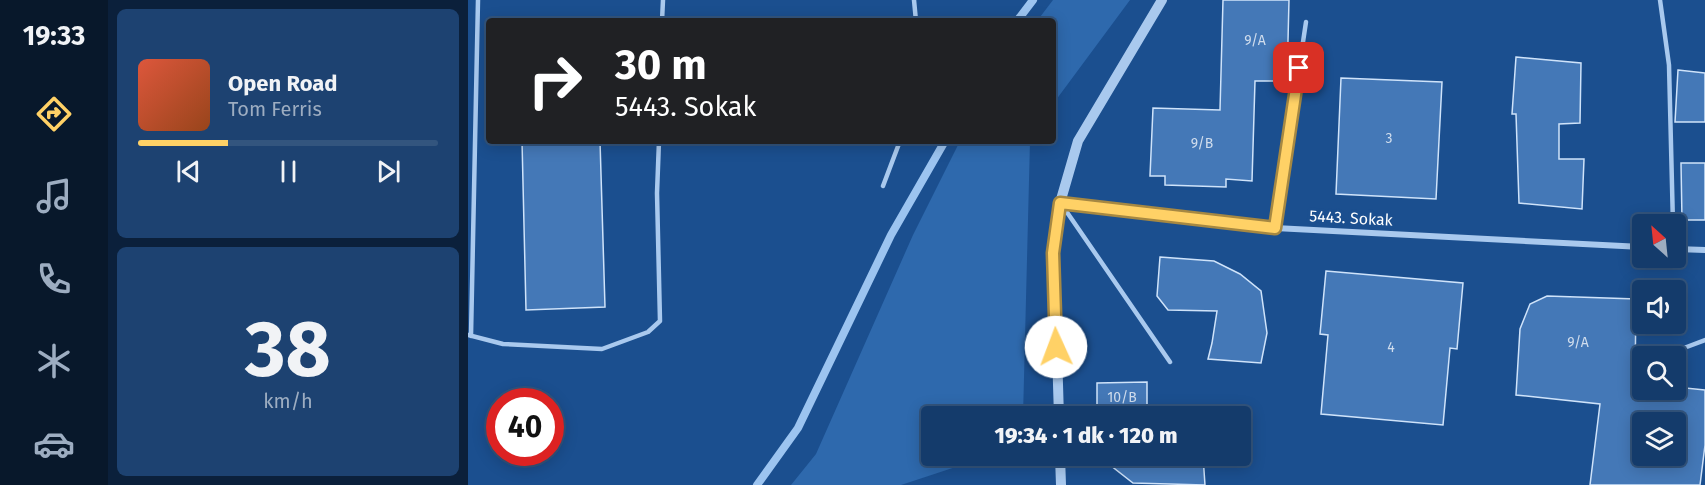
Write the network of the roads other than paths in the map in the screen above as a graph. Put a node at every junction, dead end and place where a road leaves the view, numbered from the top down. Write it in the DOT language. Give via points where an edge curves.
graph roads {
  1 [pos="478,0"];
  2 [pos="663,0"];
  3 [pos="914,0"];
  4 [pos="1162,0"];
  5 [pos="1660,0"];
  6 [pos="662,18"];
  7 [pos="916,18"];
  8 [pos="1306,22"];
  9 [pos="659,144"];
  10 [pos="899,144"];
  11 [pos="883,186"];
  12 [pos="1060,203"];
  13 [pos="1673,214"];
  14 [pos="1275,228"];
  15 [pos="1632,246"];
  16 [pos="1686,249"];
  17 [pos="1705,250"];
  18 [pos="469,335"];
  19 [pos="1705,340"];
  20 [pos="1686,347"];
  21 [pos="1170,362"];
  22 [pos="1059,406"];
  23 [pos="1060,466"];
  24 [pos="1061,485"];
  1 -- 18 [label="lane"];
  2 -- 6 [label="lane"];
  3 -- 7 [label="lane"];
  4 -- 12 [label="street" via="1078,141"];
  5 -- 13 [label="lane" via="1669,65"];
  8 -- 14 [label="lane"];
  9 -- 18 [label="lane" via="660,321 648,332 602,349 503,345"];
  10 -- 11 [label="lane"];
  12 -- 14 [label="street, 5443. Sokak"];
  12 -- 21 [label="lane"];
  12 -- 22 [label="street" via="1053,253"];
  14 -- 15 [label="street, 5443. Sokak"];
  16 -- 17 [label="street"];
  19 -- 20 [label="lane"];
  23 -- 24 [label="street"];
}
